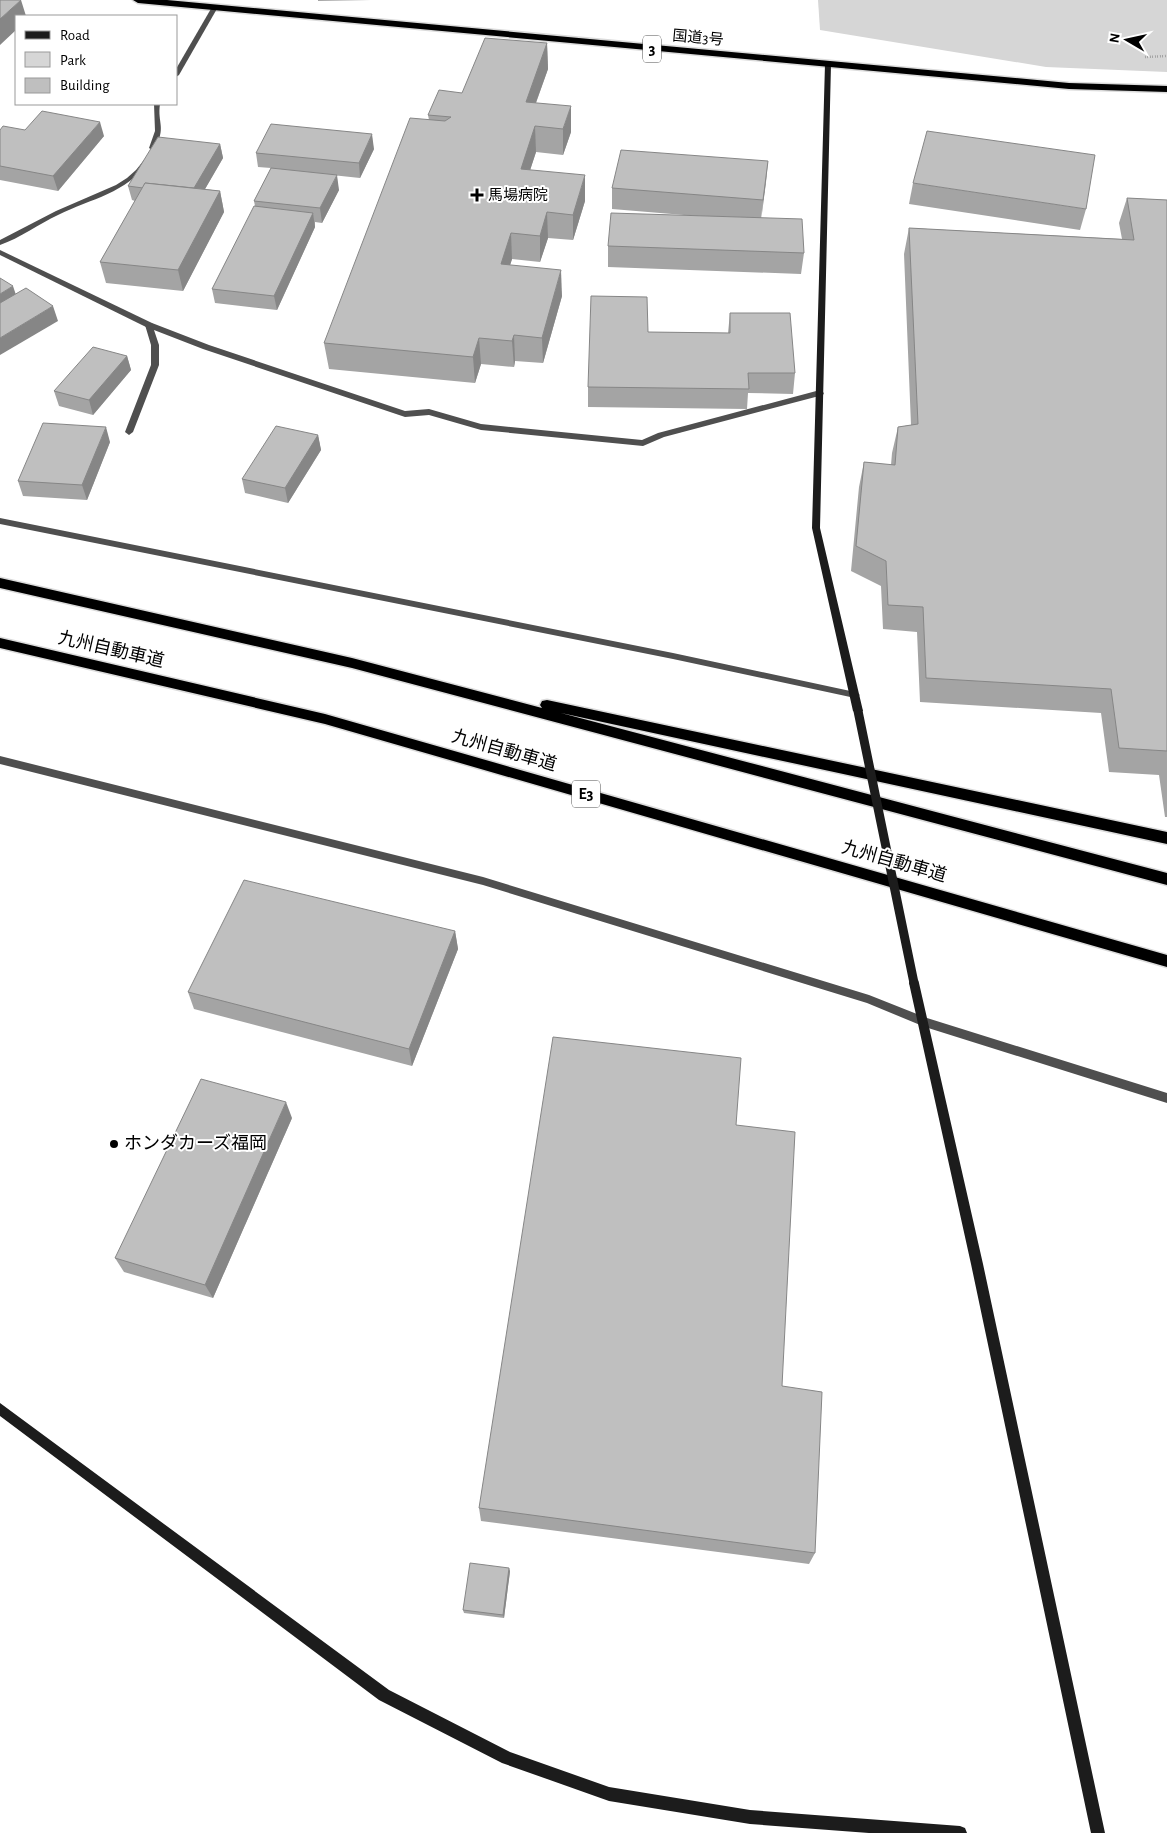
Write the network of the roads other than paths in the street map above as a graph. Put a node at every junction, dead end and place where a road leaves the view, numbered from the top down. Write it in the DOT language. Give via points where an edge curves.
graph roads {
  1 [pos="138,0"];
  2 [pos="215,7"];
  3 [pos="828,64"];
  4 [pos="178,72"];
  5 [pos="1167,89"];
  6 [pos="157,105"];
  7 [pos="0,243"];
  8 [pos="0,252"];
  9 [pos="149,325"];
  10 [pos="820,393"];
  11 [pos="129,432"];
  12 [pos="0,521"];
  13 [pos="0,583"];
  14 [pos="0,643"];
  15 [pos="352,663"];
  16 [pos="855,695"];
  17 [pos="0,760"];
  18 [pos="1167,838"];
  19 [pos="1167,879"];
  20 [pos="1167,960"];
  21 [pos="925,1022"];
  22 [pos="1167,1098"];
  23 [pos="0,1409"];
  24 [pos="960,1833"];
  25 [pos="1098,1833"];
  1 -- 2 [label="highway, 国道3号 / 3"];
  2 -- 3 [label="highway, 国道3号 / 3"];
  2 -- 4 [label="street"];
  3 -- 5 [label="highway, 国道3号 / 3" via="1068,86"];
  3 -- 10 [label="street"];
  6 -- 7 [label="street" via="158,138 145,164 108,191 58,212"];
  8 -- 9 [label="street"];
  9 -- 10 [label="street" via="405,414 429,412 481,428 643,443 661,435"];
  9 -- 11 [label="street" via="155,345 155,365"];
  10 -- 16 [label="street" via="816,528"];
  12 -- 16 [label="street"];
  13 -- 15 [label="highway"];
  14 -- 20 [label="highway, 九州自動車道 / E3" via="325,719"];
  15 -- 18 [label="highway"];
  15 -- 19 [label="highway"];
  16 -- 21 [label="street, bridge" via="914,983"];
  17 -- 21 [label="street" via="482,881 870,999"];
  21 -- 22 [label="street"];
  21 -- 25 [label="street"];
  23 -- 24 [label="street" via="384,1695 507,1758 609,1794 750,1817"];
}
